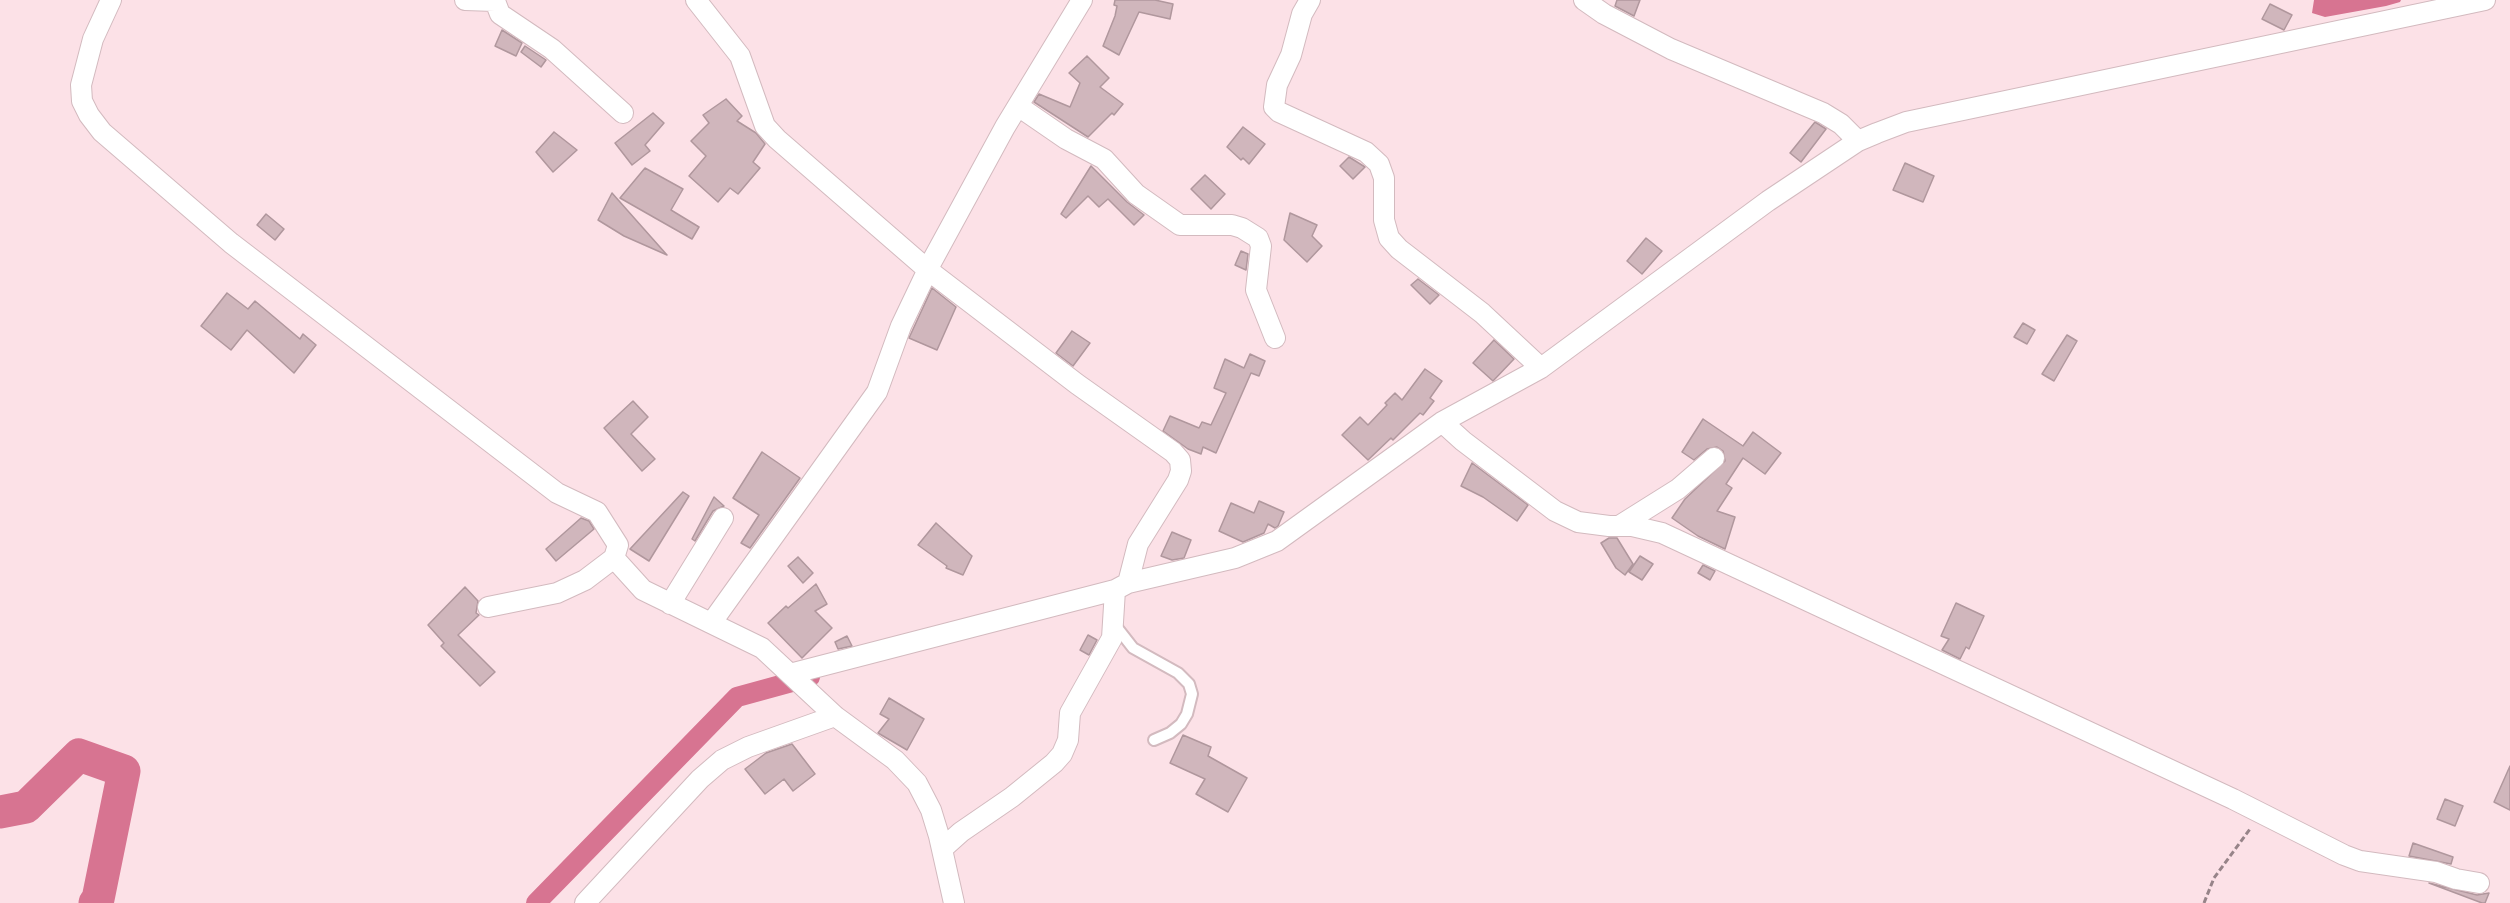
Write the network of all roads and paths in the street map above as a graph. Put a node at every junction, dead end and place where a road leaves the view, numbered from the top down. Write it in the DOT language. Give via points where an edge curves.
graph roads {
  1 [pos="111,0"];
  2 [pos="465,0"];
  3 [pos="696,0"];
  4 [pos="1082,0"];
  5 [pos="1310,0"];
  6 [pos="1584,0"];
  7 [pos="2486,0"];
  8 [pos="495,1"];
  9 [pos="1018,106"];
  10 [pos="623,113"];
  11 [pos="1858,141"];
  12 [pos="928,270"];
  13 [pos="1275,338"];
  14 [pos="1541,368"];
  15 [pos="1452,430"];
  16 [pos="1714,458"];
  17 [pos="723,518"];
  18 [pos="1618,526"];
  19 [pos="614,558"];
  20 [pos="1117,602"];
  21 [pos="670,604"];
  22 [pos="488,607"];
  23 [pos="712,622"];
  24 [pos="796,681"];
  25 [pos="831,712"];
  26 [pos="1154,740"];
  27 [pos="2258,812"];
  28 [pos="942,849"];
  29 [pos="2479,883"];
  30 [pos="585,903"];
  31 [pos="954,903"];
  32 [pos="2204,903"];
  1 -- 19 [label="street" via="93,39 81,85 82,101 102,132 240,250 557,493 597,512 618,545"];
  2 -- 8 [label="street"];
  3 -- 12 [label="street" via="740,56 765,126"];
  4 -- 9 [label="street"];
  5 -- 14 [label="street" via="1277,85 1274,107 1366,152 1379,164 1384,178 1384,220 1389,238 1482,313"];
  6 -- 11 [label="street" via="1671,49 1823,113"];
  7 -- 11 [label="street" via="1906,123"];
  8 -- 10 [label="street" via="500,14 552,49"];
  9 -- 12 [label="street"];
  9 -- 13 [label="street" via="1104,159 1136,194 1180,225 1232,225 1258,238 1261,246 1256,290"];
  11 -- 14 [label="street" via="1768,201"];
  12 -- 20 [label="street" via="1179,460 1178,480 1138,544"];
  12 -- 23 [label="street" via="877,392"];
  14 -- 15 [label="street"];
  15 -- 18 [label="street" via="1555,511 1578,522"];
  15 -- 20 [label="street" via="1277,541"];
  16 -- 18 [label="street" via="1678,489"];
  17 -- 21 [label="street"];
  18 -- 27 [label="street" via="1646,528 1673,538"];
  19 -- 21 [label="street" via="643,590"];
  19 -- 22 [label="street" via="585,580 557,593"];
  20 -- 24 [label="street"];
  20 -- 26 [label="lane" via="1133,648 1178,673 1189,684 1192,694 1184,719 1170,733"];
  20 -- 28 [label="street" via="1107,651 1070,713 1068,740 1062,754"];
  21 -- 23 [label="street"];
  23 -- 24 [label="street" via="762,648"];
  24 -- 25 [label="street"];
  25 -- 28 [label="street" via="895,760 917,783 931,810"];
  25 -- 30 [label="street" via="722,760 700,778"];
  27 -- 29 [label="street" via="2360,861"];
  27 -- 32 [label="path" via="2214,878"];
  28 -- 31 [label="street"];
}
